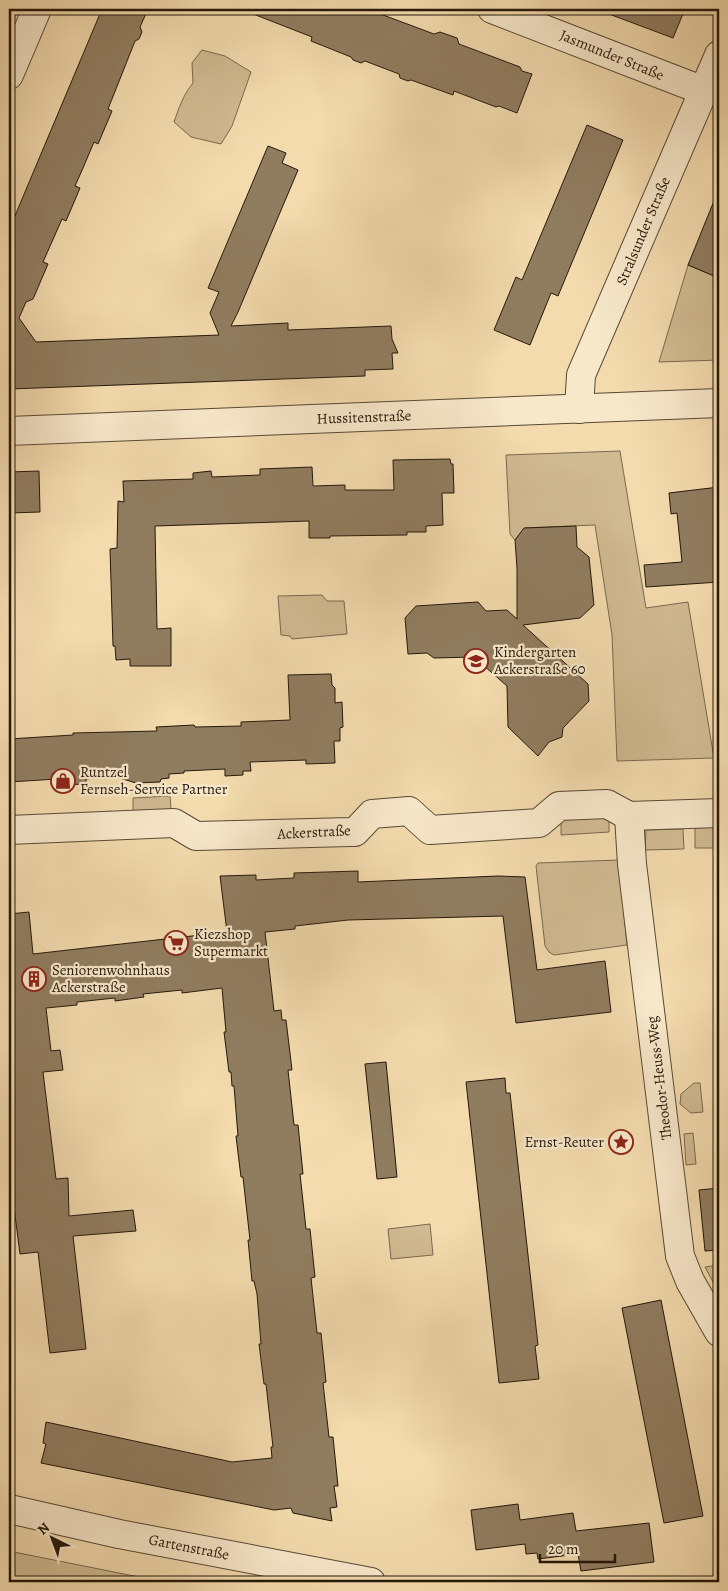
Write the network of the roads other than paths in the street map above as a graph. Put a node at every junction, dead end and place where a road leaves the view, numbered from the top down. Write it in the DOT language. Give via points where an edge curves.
graph roads {
  1 [pos="37,9"];
  2 [pos="492,9"];
  3 [pos="719,55"];
  4 [pos="9,75"];
  5 [pos="704,91"];
  6 [pos="719,403"];
  7 [pos="579,409"];
  8 [pos="9,431"];
  9 [pos="719,813"];
  10 [pos="629,816"];
  11 [pos="9,830"];
  12 [pos="719,1332"];
  13 [pos="9,1509"];
  14 [pos="370,1582"];
  1 -- 4 [label="street"];
  2 -- 5 [label="street, Jasmunder Straße"];
  3 -- 5 [label="street, Stralsunder Straße"];
  5 -- 7 [label="street, Stralsunder Straße" via="581,374"];
  6 -- 7 [label="street, Hussitenstraße"];
  7 -- 8 [label="street, Hussitenstraße"];
  9 -- 10 [label="street"];
  10 -- 11 [label="street, Ackerstraße" via="608,804 559,806 539,823 430,830 409,811 372,814 355,832 196,836 174,823"];
  10 -- 12 [label="street, Theodor-Heuss-Weg" via="632,864 680,1256 690,1281"];
  13 -- 14 [label="street, Gartenstraße" via="120,1534"];
}
